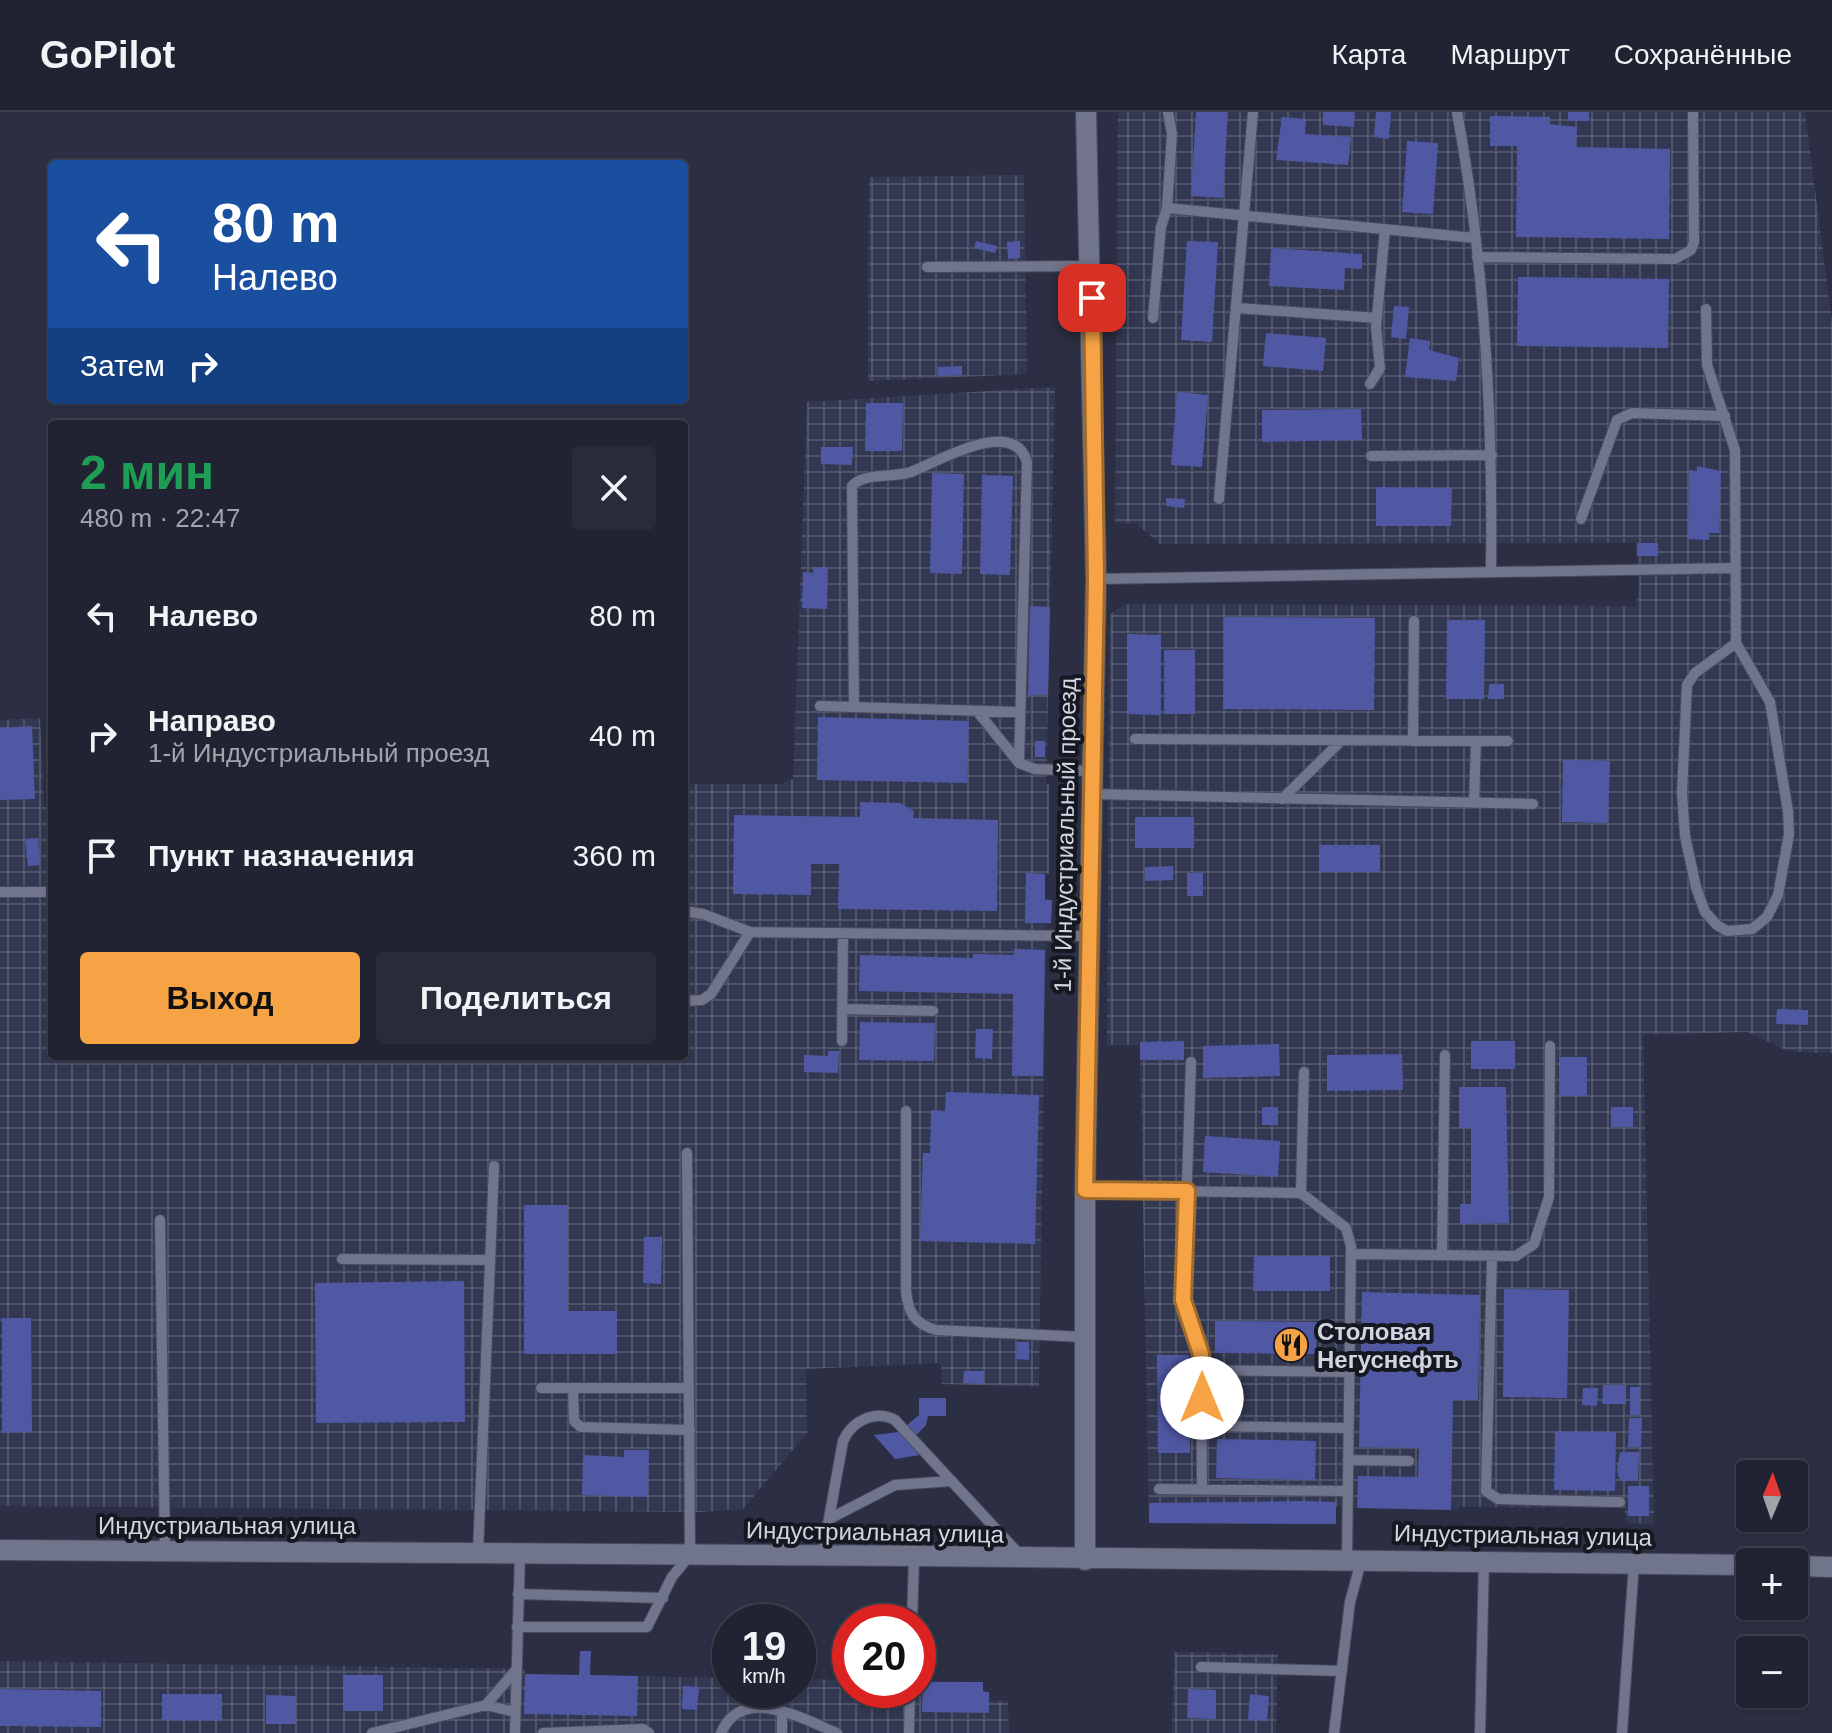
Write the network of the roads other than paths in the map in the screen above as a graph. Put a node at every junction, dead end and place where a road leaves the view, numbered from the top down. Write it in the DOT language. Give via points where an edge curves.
graph roads {
  1 [pos="1086,112"];
  2 [pos="1168,112"];
  3 [pos="1253,112"];
  4 [pos="1457,112"];
  5 [pos="1693,112"];
  6 [pos="1167,208"];
  7 [pos="1246,215"];
  8 [pos="1385,229"];
  9 [pos="1475,238"];
  10 [pos="1477,257"];
  11 [pos="1091,266"];
  12 [pos="927,267"];
  13 [pos="1237,308"];
  14 [pos="1706,309"];
  15 [pos="1153,318"];
  16 [pos="1377,318"];
  17 [pos="1370,384"];
  18 [pos="1725,416"];
  19 [pos="1492,455"];
  20 [pos="1371,456"];
  21 [pos="1219,499"];
  22 [pos="1581,519"];
  23 [pos="1736,568"];
  24 [pos="1491,572"];
  25 [pos="1096,579"];
  26 [pos="1414,621"];
  27 [pos="1736,643"];
  28 [pos="820,706"];
  29 [pos="854,707"];
  30 [pos="977,711"];
  31 [pos="1020,712"];
  32 [pos="1135,739"];
  33 [pos="1342,740"];
  34 [pos="1413,741"];
  35 [pos="1476,741"];
  36 [pos="1508,741"];
  37 [pos="1019,763"];
  38 [pos="1092,771"];
  39 [pos="1092,794"];
  40 [pos="1282,799"];
  41 [pos="1474,803"];
  42 [pos="1533,804"];
  43 [pos="0,892"];
  44 [pos="48,892"];
  45 [pos="688,912"];
  46 [pos="750,932"];
  47 [pos="843,933"];
  48 [pos="1088,936"];
  49 [pos="688,1001"];
  50 [pos="842,1009"];
  51 [pos="933,1011"];
  52 [pos="842,1041"];
  53 [pos="1550,1046"];
  54 [pos="1445,1055"];
  55 [pos="1191,1062"];
  56 [pos="1304,1072"];
  57 [pos="906,1111"];
  58 [pos="687,1153"];
  59 [pos="494,1166"];
  60 [pos="1085,1190"];
  61 [pos="1187,1191"];
  62 [pos="1301,1193"];
  63 [pos="160,1220"];
  64 [pos="1351,1254"];
  65 [pos="1442,1255"];
  66 [pos="1492,1256"];
  67 [pos="342,1259"];
  68 [pos="490,1260"];
  69 [pos="1085,1337"];
  70 [pos="1202,1370"];
  71 [pos="1349,1372"];
  72 [pos="541,1388"];
  73 [pos="573,1388"];
  74 [pos="689,1388"];
  75 [pos="1202,1426"];
  76 [pos="1348,1428"];
  77 [pos="690,1430"];
  78 [pos="1348,1460"];
  79 [pos="1409,1461"];
  80 [pos="952,1481"];
  81 [pos="1159,1489"];
  82 [pos="1202,1489"];
  83 [pos="1347,1491"];
  84 [pos="1620,1502"];
  85 [pos="829,1519"];
  86 [pos="0,1550"];
  87 [pos="165,1551"];
  88 [pos="478,1553"];
  89 [pos="520,1553"];
  90 [pos="690,1555"];
  91 [pos="822,1557"];
  92 [pos="914,1558"];
  93 [pos="1354,1558"];
  94 [pos="1024,1559"];
  95 [pos="1085,1560"];
  96 [pos="1484,1560"];
  97 [pos="1634,1563"];
  98 [pos="1736,1565"];
  99 [pos="1808,1566"];
  100 [pos="1832,1567"];
  101 [pos="518,1594"];
  102 [pos="663,1598"];
  103 [pos="913,1604"];
  104 [pos="517,1627"];
  105 [pos="1201,1667"];
  106 [pos="515,1671"];
  107 [pos="1342,1671"];
  108 [pos="486,1705"];
  109 [pos="910,1708"];
  110 [pos="782,1711"];
  111 [pos="515,1712"];
  112 [pos="372,1733"];
  113 [pos="515,1733"];
  114 [pos="543,1733"];
  115 [pos="649,1733"];
  116 [pos="721,1733"];
  117 [pos="782,1733"];
  118 [pos="837,1733"];
  119 [pos="909,1733"];
  120 [pos="1334,1733"];
  121 [pos="1480,1733"];
  122 [pos="1622,1733"];
  1 -- 11 [label="street, 1-й Индустриальный проезд"];
  2 -- 6 [label="lane" via="1172,134"];
  3 -- 7 [label="lane"];
  4 -- 9 [label="lane"];
  5 -- 10 [label="lane" via="1694,242 1684,255"];
  6 -- 7 [label="lane"];
  6 -- 15 [label="lane"];
  7 -- 8 [label="lane"];
  7 -- 13 [label="lane"];
  8 -- 9 [label="lane"];
  8 -- 16 [label="lane"];
  9 -- 10 [label="lane"];
  10 -- 19 [label="lane"];
  11 -- 12 [label="lane"];
  11 -- 25 [label="street, 1-й Индустриальный проезд"];
  13 -- 16 [label="lane"];
  13 -- 21 [label="lane"];
  14 -- 18 [label="lane" via="1707,365"];
  16 -- 17 [label="lane" via="1380,368"];
  18 -- 22 [label="lane" via="1632,413 1617,420"];
  18 -- 23 [label="lane" via="1735,450"];
  19 -- 20 [label="lane"];
  19 -- 24 [label="lane"];
  23 -- 24 [label="lane"];
  23 -- 27 [label="lane"];
  24 -- 25 [label="lane"];
  25 -- 38 [label="street, 1-й Индустриальный проезд"];
  26 -- 34 [label="lane"];
  27 -- 27 [label="lane" via="1770,702 1789,834 1773,906 1752,929 1739,932 1717,925 1705,912 1690,864 1682,793 1687,685"];
  28 -- 29 [label="lane"];
  29 -- 30 [label="lane"];
  29 -- 31 [label="lane" via="852,486 860,479 907,474 998,441 1018,446 1027,462"];
  30 -- 31 [label="lane"];
  30 -- 37 [label="lane"];
  31 -- 37 [label="lane"];
  32 -- 33 [label="lane"];
  33 -- 34 [label="lane"];
  33 -- 40 [label="lane"];
  34 -- 35 [label="lane"];
  35 -- 36 [label="lane"];
  35 -- 41 [label="lane"];
  37 -- 38 [label="lane" via="1035,769"];
  38 -- 39 [label="street, 1-й Индустриальный проезд"];
  39 -- 40 [label="lane"];
  39 -- 48 [label="street, 1-й Индустриальный проезд"];
  40 -- 41 [label="lane"];
  41 -- 42 [label="lane"];
  43 -- 44 [label="lane"];
  45 -- 46 [label="lane"];
  46 -- 47 [label="lane"];
  46 -- 49 [label="lane" via="711,994"];
  47 -- 48 [label="lane"];
  47 -- 50 [label="lane"];
  48 -- 60 [label="street, 1-й Индустриальный проезд"];
  50 -- 51 [label="lane"];
  50 -- 52 [label="lane"];
  53 -- 66 [label="lane" via="1547,1213 1527,1252"];
  54 -- 65 [label="lane"];
  55 -- 61 [label="lane"];
  56 -- 62 [label="lane"];
  57 -- 69 [label="lane" via="906,1291 913,1317 936,1330"];
  58 -- 74 [label="lane"];
  59 -- 68 [label="lane"];
  60 -- 61 [label="lane"];
  60 -- 69 [label="street, 1-й Индустриальный проезд"];
  61 -- 62 [label="lane"];
  61 -- 70 [label="lane" via="1183,1300"];
  62 -- 64 [label="lane" via="1346,1228"];
  63 -- 87 [label="lane"];
  64 -- 65 [label="lane"];
  64 -- 71 [label="lane"];
  65 -- 66 [label="lane"];
  66 -- 84 [label="lane" via="1486,1491 1498,1499"];
  67 -- 68 [label="lane"];
  68 -- 88 [label="lane"];
  69 -- 95 [label="street, 1-й Индустриальный проезд"];
  70 -- 71 [label="lane"];
  70 -- 75 [label="lane"];
  71 -- 76 [label="lane"];
  72 -- 73 [label="lane"];
  73 -- 74 [label="lane"];
  73 -- 77 [label="lane" via="574,1421 581,1427"];
  74 -- 77 [label="lane"];
  75 -- 76 [label="lane"];
  75 -- 82 [label="lane"];
  76 -- 78 [label="lane"];
  77 -- 90 [label="lane"];
  78 -- 79 [label="lane"];
  78 -- 83 [label="lane"];
  80 -- 85 [label="lane" via="895,1485"];
  80 -- 85 [label="lane" via="895,1420 870,1416 853,1426 843,1441"];
  80 -- 94 [label="lane"];
  81 -- 82 [label="lane"];
  82 -- 83 [label="lane"];
  83 -- 93 [label="lane"];
  85 -- 91 [label="lane"];
  86 -- 87 [label="street, Индустриальная улица"];
  87 -- 88 [label="street, Индустриальная улица"];
  88 -- 89 [label="street, Индустриальная улица"];
  89 -- 90 [label="street, Индустриальная улица"];
  89 -- 101 [label="lane"];
  90 -- 91 [label="street, Индустриальная улица"];
  90 -- 102 [label="lane"];
  91 -- 92 [label="street, Индустриальная улица"];
  92 -- 94 [label="street, Индустриальная улица"];
  92 -- 103 [label="lane"];
  93 -- 95 [label="street, Индустриальная улица"];
  93 -- 96 [label="street, Индустриальная улица"];
  93 -- 107 [label="lane"];
  94 -- 95 [label="street, Индустриальная улица"];
  96 -- 97 [label="street, Индустриальная улица"];
  96 -- 121 [label="lane"];
  97 -- 98 [label="street, Индустриальная улица"];
  97 -- 122 [label="lane"];
  99 -- 100 [label="street"];
  101 -- 102 [label="lane"];
  101 -- 104 [label="lane"];
  102 -- 104 [label="lane" via="652,1622 640,1629"];
  104 -- 106 [label="lane"];
  105 -- 107 [label="lane"];
  106 -- 108 [label="lane"];
  106 -- 111 [label="lane"];
  107 -- 120 [label="lane"];
  108 -- 111 [label="lane"];
  108 -- 112 [label="lane"];
  109 -- 119 [label="lane"];
  110 -- 116 [label="lane" via="742,1710 732,1715"];
  110 -- 117 [label="lane"];
  110 -- 118 [label="lane"];
  111 -- 113 [label="lane"];
  114 -- 115 [label="lane"];
}
